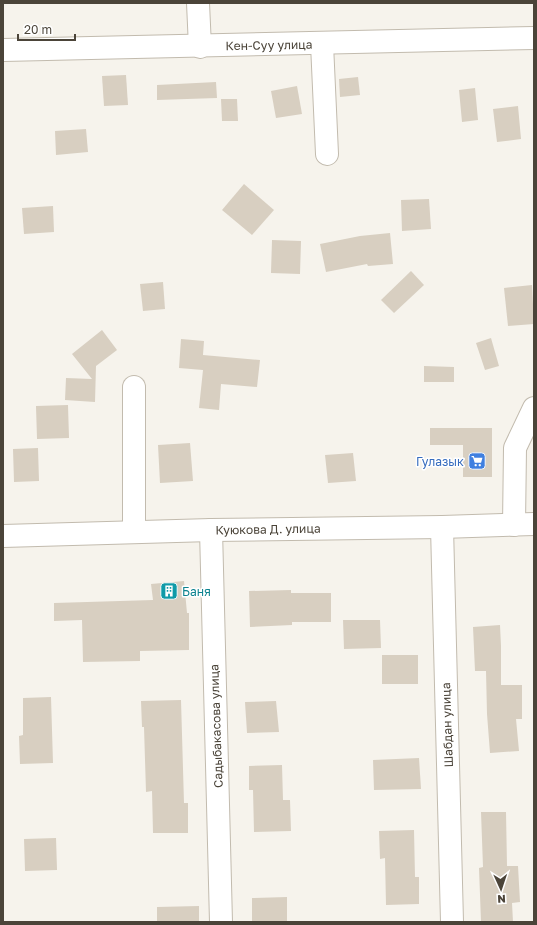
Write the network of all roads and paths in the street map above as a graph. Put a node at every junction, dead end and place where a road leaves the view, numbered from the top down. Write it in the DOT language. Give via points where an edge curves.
graph roads {
  1 [pos="198,3"];
  2 [pos="534,38"];
  3 [pos="322,44"];
  4 [pos="200,47"];
  5 [pos="3,50"];
  6 [pos="327,154"];
  7 [pos="134,387"];
  8 [pos="534,408"];
  9 [pos="524,525"];
  10 [pos="442,527"];
  11 [pos="211,530"];
  12 [pos="134,532"];
  13 [pos="3,536"];
  14 [pos="221,922"];
  15 [pos="452,922"];
  1 -- 4 [label="street"];
  2 -- 3 [label="street, Кен-Суу улица"];
  3 -- 4 [label="street, Кен-Суу улица"];
  3 -- 6 [label="street"];
  4 -- 5 [label="street, Кен-Суу улица"];
  7 -- 12 [label="street"];
  8 -- 9 [label="street" via="514,448"];
  9 -- 10 [label="street, Куюкова Д. улица"];
  10 -- 11 [label="street, Куюкова Д. улица"];
  10 -- 15 [label="street, Шабдан улица"];
  11 -- 12 [label="street, Куюкова Д. улица"];
  11 -- 14 [label="street, Садыбакасова улица"];
  12 -- 13 [label="street, Куюкова Д. улица"];
}
